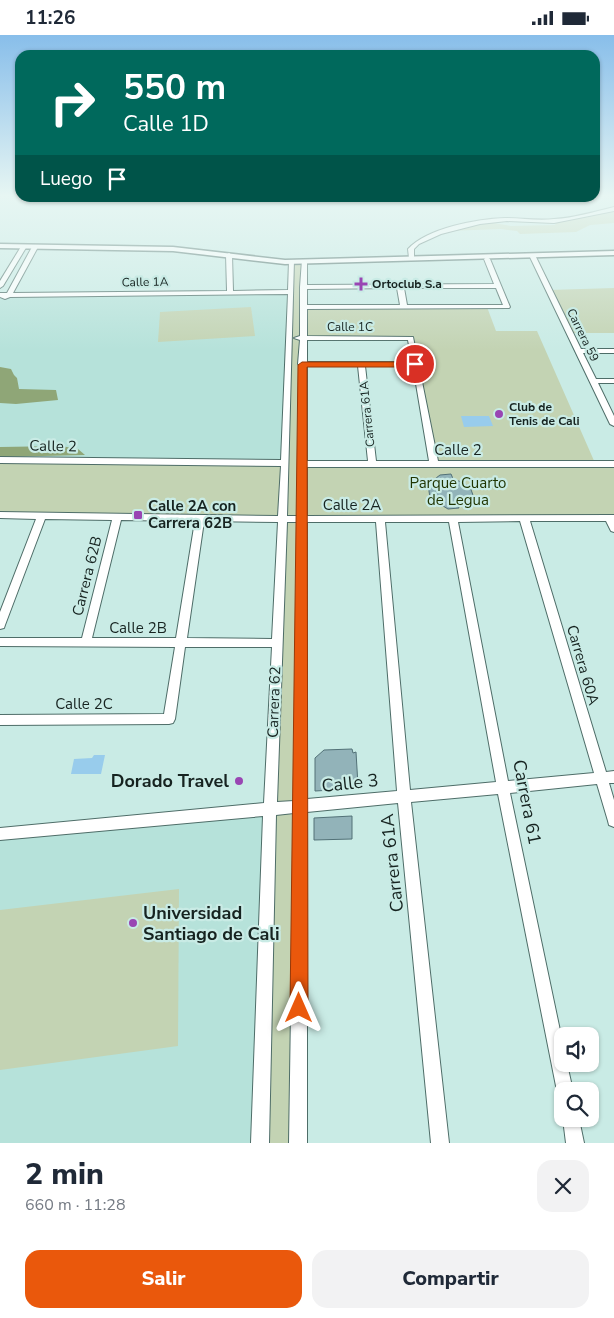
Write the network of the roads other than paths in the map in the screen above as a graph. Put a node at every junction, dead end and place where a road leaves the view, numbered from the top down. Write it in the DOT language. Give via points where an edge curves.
graph roads {
  1 [pos="24,246"];
  2 [pos="32,247"];
  3 [pos="35,247"];
  4 [pos="413,247"];
  5 [pos="229,255"];
  6 [pos="614,255"];
  7 [pos="532,256"];
  8 [pos="412,258"];
  9 [pos="487,259"];
  10 [pos="289,262"];
  11 [pos="304,262"];
  12 [pos="0,286"];
  13 [pos="400,286"];
  14 [pos="499,286"];
  15 [pos="303,287"];
  16 [pos="230,292"];
  17 [pos="291,292"];
  18 [pos="9,295"];
  19 [pos="0,297"];
  20 [pos="303,307"];
  21 [pos="404,307"];
  22 [pos="507,307"];
  23 [pos="510,316"];
  24 [pos="290,337"];
  25 [pos="302,338"];
  26 [pos="578,351"];
  27 [pos="614,351"];
  28 [pos="415,364"];
  29 [pos="302,365"];
  30 [pos="361,365"];
  31 [pos="593,381"];
  32 [pos="614,381"];
  33 [pos="287,408"];
  34 [pos="302,408"];
  35 [pos="613,422"];
  36 [pos="0,460"];
  37 [pos="285,463"];
  38 [pos="614,463"];
  39 [pos="302,464"];
  40 [pos="372,464"];
  41 [pos="434,464"];
  42 [pos="0,515"];
  43 [pos="42,516"];
  44 [pos="117,516"];
  45 [pos="200,517"];
  46 [pos="524,518"];
  47 [pos="282,519"];
  48 [pos="302,519"];
  49 [pos="380,519"];
  50 [pos="453,519"];
  51 [pos="612,519"];
  52 [pos="614,529"];
  53 [pos="0,625"];
  54 [pos="0,642"];
  55 [pos="86,643"];
  56 [pos="180,643"];
  57 [pos="276,643"];
  58 [pos="0,720"];
  59 [pos="607,778"];
  60 [pos="503,787"];
  61 [pos="404,797"];
  62 [pos="300,807"];
  63 [pos="270,809"];
  64 [pos="614,821"];
  65 [pos="0,834"];
  66 [pos="563,1082"];
  67 [pos="572,1127"];
  68 [pos="260,1143"];
  69 [pos="298,1143"];
  70 [pos="440,1143"];
  71 [pos="576,1143"];
  1 -- 12 [label="street"];
  2 -- 3 [label="main road"];
  3 -- 5 [label="main road" via="173,249"];
  3 -- 18 [label="street"];
  4 -- 8 [label="street"];
  5 -- 10 [label="main road"];
  5 -- 16 [label="street"];
  6 -- 7 [label="main road"];
  7 -- 8 [label="main road"];
  7 -- 9 [label="main road"];
  7 -- 26 [label="street, Carrera 59"];
  8 -- 11 [label="main road"];
  9 -- 11 [label="main road"];
  9 -- 14 [label="street"];
  10 -- 11 [label="main road"];
  10 -- 17 [label="street, Carrera 62"];
  11 -- 15 [label="street, Carrera 62"];
  13 -- 14 [label="street"];
  13 -- 15 [label="street"];
  13 -- 21 [label="street"];
  14 -- 22 [label="street"];
  15 -- 20 [label="street, Carrera 62"];
  16 -- 17 [label="street, Calle 1A"];
  16 -- 18 [label="street, Calle 1A"];
  17 -- 24 [label="street, Carrera 62"];
  18 -- 19 [label="street"];
  20 -- 21 [label="street"];
  20 -- 25 [label="street, Carrera 62"];
  21 -- 22 [label="street"];
  22 -- 23 [label="street"];
  24 -- 25 [label="street, Calle 1C"];
  24 -- 33 [label="street, Carrera 62"];
  25 -- 28 [label="street, Calle 1C" via="411,338"];
  25 -- 29 [label="street, Carrera 62"];
  26 -- 27 [label="street"];
  26 -- 31 [label="street, Carrera 59"];
  28 -- 30 [label="street"];
  28 -- 41 [label="street"];
  29 -- 30 [label="street"];
  29 -- 34 [label="street, Carrera 62"];
  30 -- 40 [label="street, Carrera 61A"];
  31 -- 32 [label="street"];
  31 -- 35 [label="street, Carrera 59"];
  33 -- 34 [label="street"];
  33 -- 37 [label="street, Carrera 62"];
  34 -- 39 [label="street, Carrera 62"];
  36 -- 37 [label="street, Calle 2"];
  37 -- 47 [label="street, Carrera 62"];
  38 -- 41 [label="street, Calle 2"];
  39 -- 40 [label="street, Calle 2"];
  39 -- 48 [label="street, Carrera 62"];
  40 -- 41 [label="street, Calle 2"];
  42 -- 43 [label="street, Calle 2A"];
  43 -- 44 [label="street, Calle 2A"];
  43 -- 53 [label="street"];
  44 -- 45 [label="street, Calle 2A"];
  44 -- 55 [label="street, Carrera 62B"];
  45 -- 47 [label="street, Calle 2A"];
  45 -- 56 [label="street"];
  46 -- 50 [label="street, Calle 2A"];
  46 -- 51 [label="street, Calle 2A"];
  46 -- 59 [label="street, Carrera 60A"];
  47 -- 48 [label="street, Calle 2A"];
  47 -- 57 [label="street, Carrera 62"];
  48 -- 49 [label="street, Calle 2A"];
  48 -- 62 [label="street, Carrera 62"];
  49 -- 50 [label="street, Calle 2A"];
  49 -- 61 [label="street, Carrera 61A"];
  50 -- 60 [label="street, Carrera 61"];
  51 -- 52 [label="street"];
  54 -- 55 [label="street, Calle 2B"];
  55 -- 56 [label="street, Calle 2B"];
  56 -- 57 [label="street, Calle 2B"];
  56 -- 58 [label="street, Calle 2C" via="169,719"];
  57 -- 63 [label="street, Carrera 62"];
  59 -- 60 [label="street, Calle 3"];
  59 -- 64 [label="street, Carrera 60A"];
  60 -- 61 [label="street, Calle 3"];
  60 -- 66 [label="street, Carrera 61"];
  61 -- 62 [label="street, Calle 3"];
  61 -- 70 [label="street, Carrera 61A"];
  62 -- 63 [label="street, Calle 3"];
  62 -- 69 [label="street, Carrera 62"];
  63 -- 65 [label="street, Calle 3"];
  63 -- 68 [label="street, Carrera 62"];
  67 -- 71 [label="street"];
}
